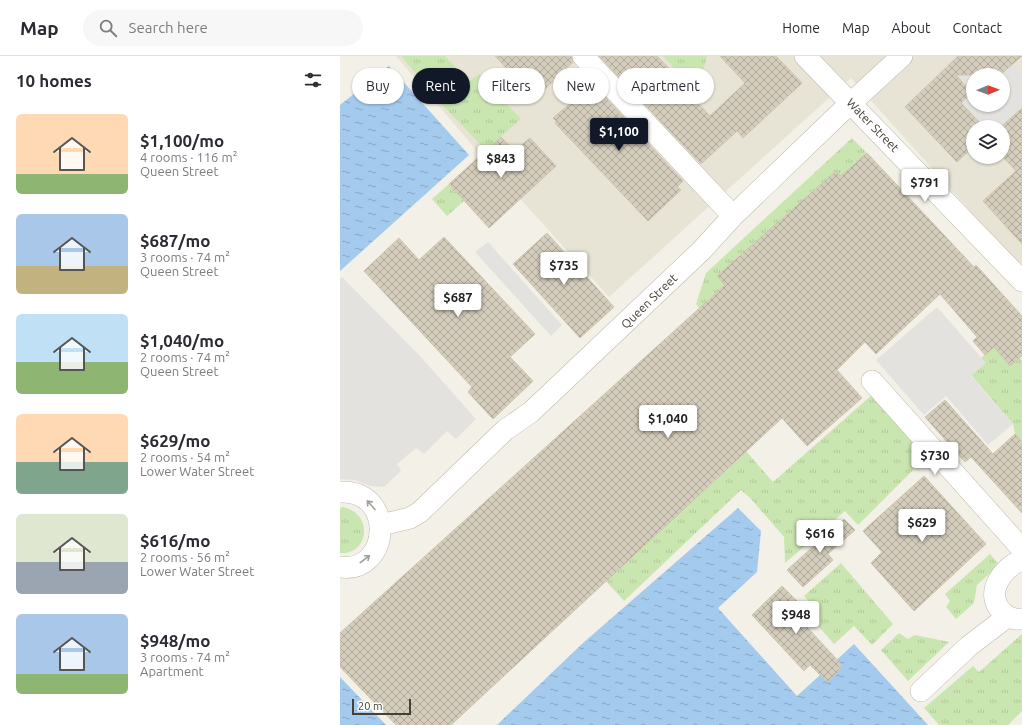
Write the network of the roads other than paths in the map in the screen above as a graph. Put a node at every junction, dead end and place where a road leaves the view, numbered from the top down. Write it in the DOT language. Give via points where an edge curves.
graph roads {
  1 [pos="583,56"];
  2 [pos="806,56"];
  3 [pos="902,56"];
  4 [pos="852,102"];
  5 [pos="733,216"];
  6 [pos="1022,281"];
  7 [pos="872,381"];
  8 [pos="340,492"];
  9 [pos="381,525"];
  10 [pos="1022,549"];
  11 [pos="1022,560"];
  12 [pos="340,567"];
  13 [pos="1014,618"];
  14 [pos="921,691"];
  1 -- 5 [label="street"];
  2 -- 4 [label="street, Water Street"];
  3 -- 4 [label="street, Queen Street"];
  4 -- 5 [label="street, Queen Street"];
  4 -- 6 [label="street, Water Street"];
  5 -- 9 [label="street, Queen Street" via="701,251 601,347 531,412 505,430 420,512 410,518"];
  7 -- 10 [label="street"];
  9 -- 8 [label="street, one-way" via="378,513 370,502 360,495 347,491"];
  12 -- 9 [label="street, one-way" via="357,565 368,559 376,549"];
  11 -- 13 [label="street" via="1007,570 994,590 998,608"];
  13 -- 14 [label="street" via="969,646"];
}
